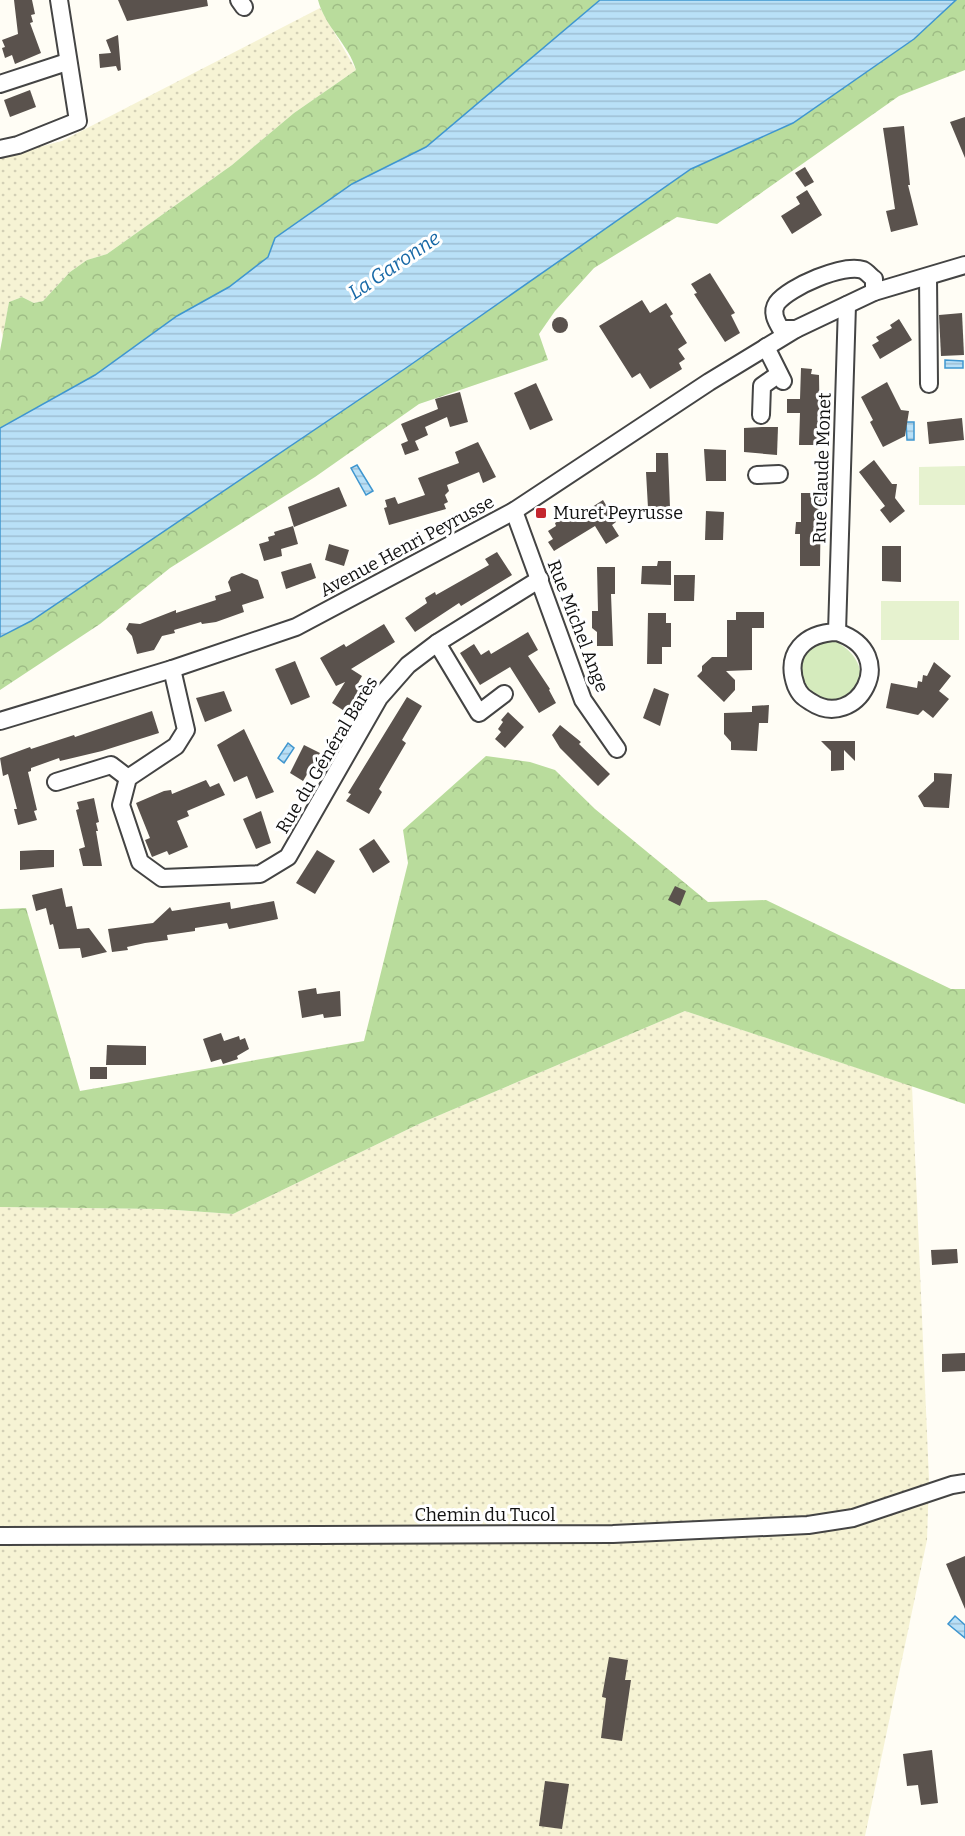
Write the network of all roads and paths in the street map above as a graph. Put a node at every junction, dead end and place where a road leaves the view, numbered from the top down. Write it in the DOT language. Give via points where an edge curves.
graph roads {
  1 [pos="59,0"];
  2 [pos="67,62"];
  3 [pos="0,84"];
  4 [pos="0,148"];
  5 [pos="965,266"];
  6 [pos="928,277"];
  7 [pos="874,292"];
  8 [pos="847,305"];
  9 [pos="796,328"];
  10 [pos="766,347"];
  11 [pos="929,384"];
  12 [pos="761,415"];
  13 [pos="779,474"];
  14 [pos="757,475"];
  15 [pos="514,511"];
  16 [pos="540,579"];
  17 [pos="837,632"];
  18 [pos="436,643"];
  19 [pos="172,669"];
  20 [pos="504,694"];
  21 [pos="0,721"];
  22 [pos="617,749"];
  23 [pos="128,778"];
  24 [pos="56,782"];
  25 [pos="965,1483"];
  26 [pos="0,1536"];
  1 -- 2 [label="street"];
  2 -- 3 [label="street"];
  2 -- 4 [label="street" via="78,121 18,145"];
  5 -- 6 [label="street, Avenue Henri Peyrusse"];
  6 -- 7 [label="street, Avenue Henri Peyrusse"];
  6 -- 11 [label="street"];
  7 -- 8 [label="street, Avenue Henri Peyrusse"];
  7 -- 9 [label="street" via="874,279 864,270 847,269 808,282 776,304 774,317 781,329"];
  8 -- 9 [label="street, Avenue Henri Peyrusse"];
  8 -- 17 [label="street, Rue Claude Monet"];
  9 -- 10 [label="street, Avenue Henri Peyrusse"];
  10 -- 12 [label="street" via="781,377 762,386"];
  10 -- 15 [label="street, Avenue Henri Peyrusse"];
  13 -- 14 [label="street"];
  15 -- 16 [label="street, Rue Michel Ange"];
  15 -- 19 [label="street, Avenue Henri Peyrusse" via="296,627"];
  16 -- 18 [label="street, Rue du Général Barès"];
  16 -- 22 [label="street, Rue Michel Ange" via="583,700"];
  17 -- 17 [label="street" via="853,638 864,649 871,671 862,695 847,707 821,709 800,695 791,672 799,647 819,633"];
  18 -- 20 [label="street" via="479,713"];
  18 -- 23 [label="street, Rue du Général Barès" via="408,665 379,698 288,856 261,874 162,878 147,868 140,862 121,805"];
  19 -- 21 [label="street, Avenue Henri Peyrusse"];
  19 -- 23 [label="street" via="186,730 176,746"];
  23 -- 24 [label="street" via="111,765"];
  25 -- 26 [label="street, Chemin du Tucol" via="853,1518 808,1525 613,1534"];
}
